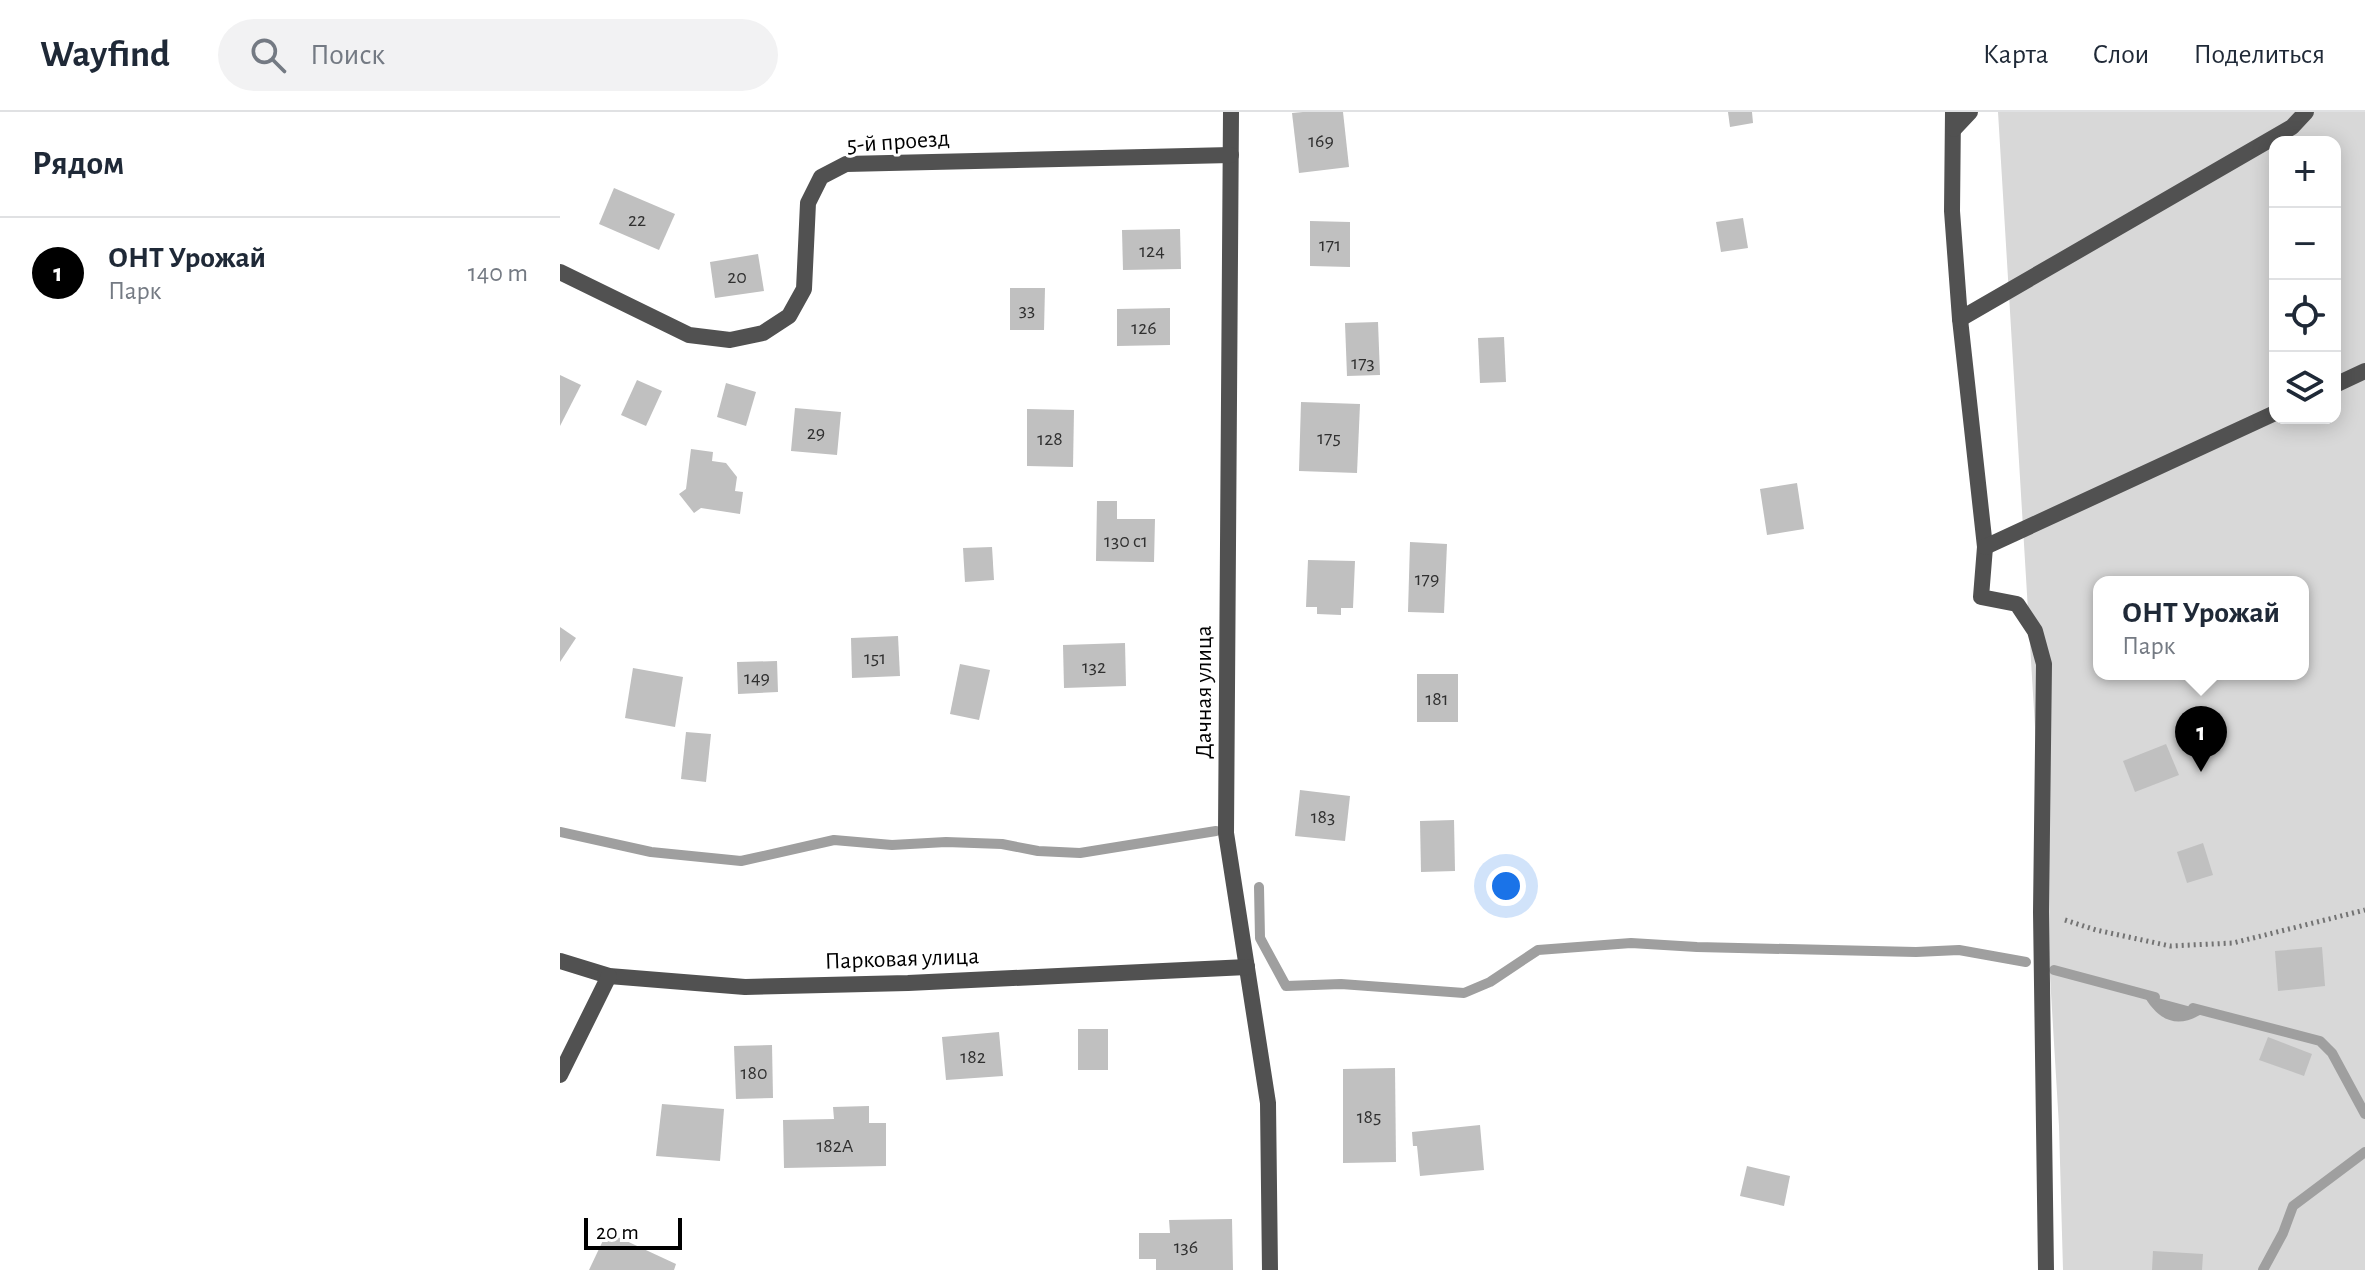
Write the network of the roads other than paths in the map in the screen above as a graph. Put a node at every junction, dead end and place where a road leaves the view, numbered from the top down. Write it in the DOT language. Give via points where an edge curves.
graph roads {
  1 [pos="1231,112"];
  2 [pos="1953,112"];
  3 [pos="1970,112"];
  4 [pos="2306,112"];
  5 [pos="1954,129"];
  6 [pos="1231,155"];
  7 [pos="560,272"];
  8 [pos="1960,319"];
  9 [pos="2365,371"];
  10 [pos="2341,382"];
  11 [pos="2269,416"];
  12 [pos="1985,547"];
  13 [pos="560,961"];
  14 [pos="1247,967"];
  15 [pos="609,976"];
  16 [pos="560,1075"];
  17 [pos="1270,1270"];
  18 [pos="2046,1270"];
  1 -- 6 [label="street, Дачная улица"];
  2 -- 5 [label="street"];
  3 -- 5 [label="street"];
  4 -- 8 [label="street" via="2292,127"];
  5 -- 8 [label="street" via="1952,211"];
  6 -- 7 [label="street, 5-й проезд" via="846,164 821,177 808,203 804,289 789,316 763,333 730,340 689,335"];
  6 -- 14 [label="street, Дачная улица" via="1226,833"];
  8 -- 12 [label="street"];
  9 -- 10 [label="street"];
  11 -- 12 [label="street"];
  12 -- 18 [label="street" via="1981,597 2017,604 2035,631 2044,664"];
  13 -- 15 [label="street, Парковая улица"];
  14 -- 15 [label="street, Парковая улица" via="760,987"];
  14 -- 17 [label="street, Дачная улица" via="1268,1103"];
  15 -- 16 [label="street"];
}
